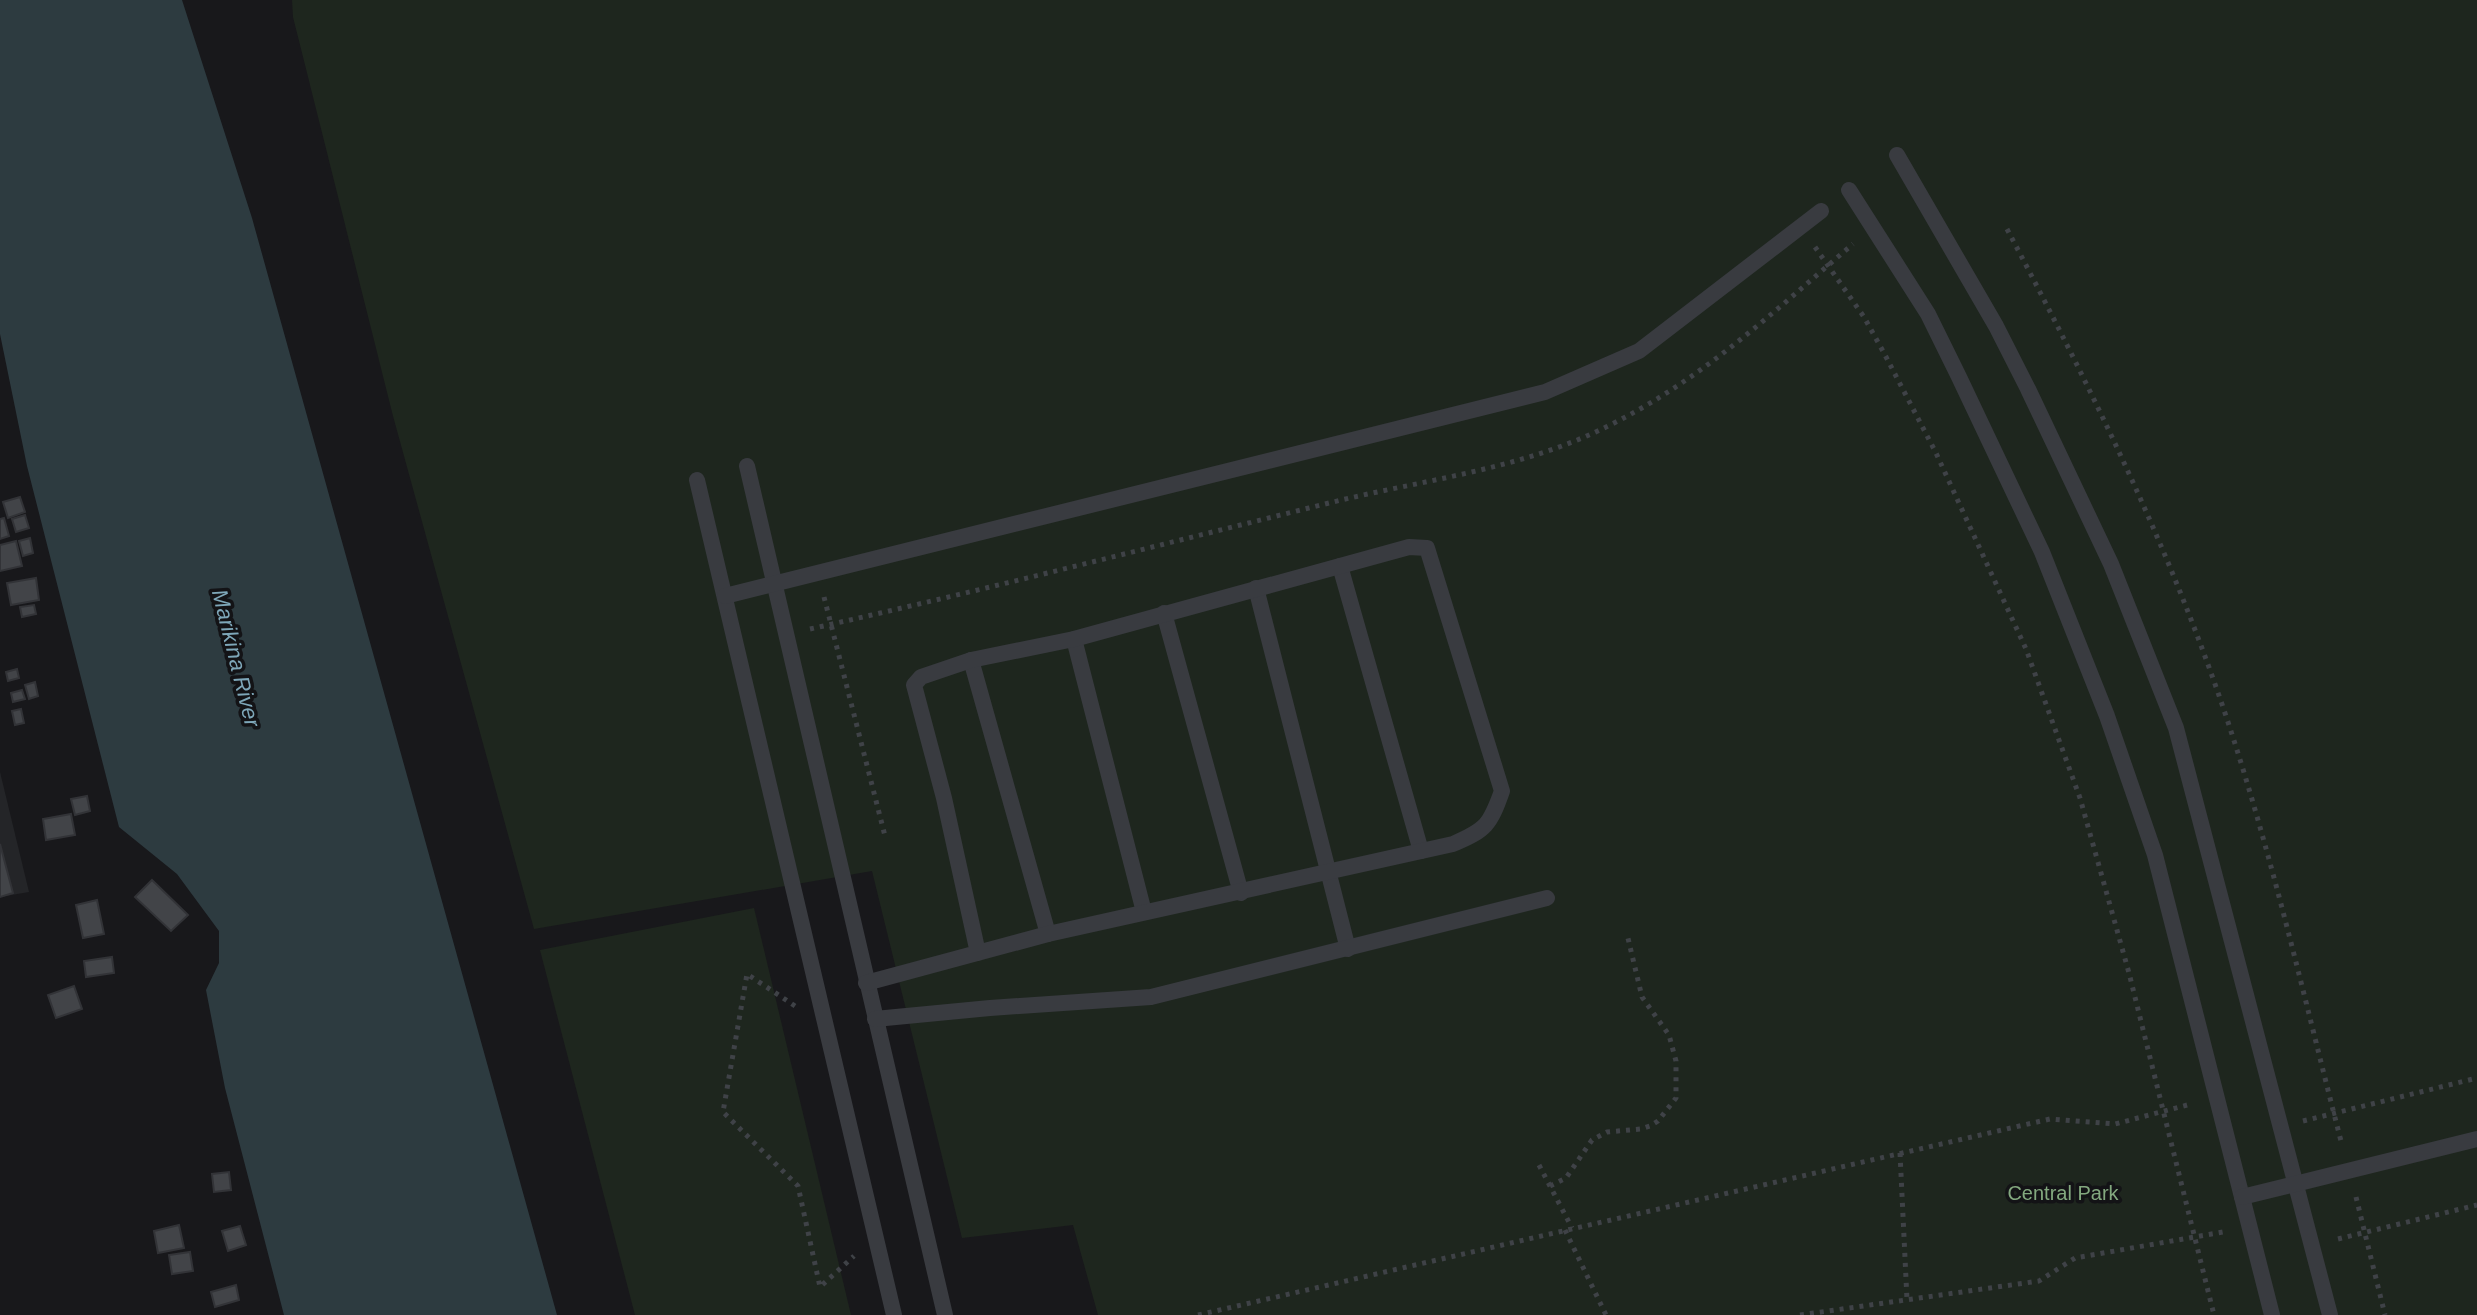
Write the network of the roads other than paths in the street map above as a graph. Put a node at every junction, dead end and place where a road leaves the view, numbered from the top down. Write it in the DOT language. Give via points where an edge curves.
graph roads {
  1 [pos="1897,155"];
  2 [pos="1849,190"];
  3 [pos="1821,211"];
  4 [pos="747,466"];
  5 [pos="697,480"];
  6 [pos="1340,566"];
  7 [pos="774,584"];
  8 [pos="1256,588"];
  9 [pos="725,596"];
  10 [pos="1164,613"];
  11 [pos="1074,639"];
  12 [pos="971,660"];
  13 [pos="1421,851"];
  14 [pos="1330,872"];
  15 [pos="1241,893"];
  16 [pos="1547,898"];
  17 [pos="1144,912"];
  18 [pos="1048,934"];
  19 [pos="1348,949"];
  20 [pos="978,953"];
  21 [pos="866,983"];
  22 [pos="875,1019"];
  23 [pos="2477,1139"];
  24 [pos="2296,1184"];
  25 [pos="2242,1197"];
  26 [pos="894,1315"];
  27 [pos="945,1315"];
  28 [pos="2272,1315"];
  29 [pos="2330,1315"];
  1 -- 24 [label="lane" via="1996,326 2111,564 2176,728"];
  2 -- 25 [label="lane" via="1928,314 2074,631 2155,855"];
  3 -- 7 [label="lane" via="1639,351 1545,392"];
  4 -- 7 [label="lane"];
  5 -- 9 [label="lane"];
  6 -- 8 [label="lane"];
  6 -- 13 [label="lane"];
  6 -- 13 [label="lane" via="1417,545 1427,548 1502,791 1491,821 1477,834"];
  7 -- 9 [label="lane"];
  7 -- 21 [label="lane"];
  8 -- 10 [label="lane"];
  8 -- 14 [label="lane"];
  9 -- 26 [label="lane"];
  10 -- 11 [label="lane"];
  10 -- 15 [label="lane"];
  11 -- 12 [label="lane"];
  11 -- 17 [label="lane"];
  12 -- 18 [label="lane"];
  12 -- 20 [label="lane" via="921,677 914,685"];
  13 -- 14 [label="lane"];
  14 -- 15 [label="lane"];
  14 -- 19 [label="lane"];
  15 -- 17 [label="lane"];
  16 -- 19 [label="lane"];
  17 -- 18 [label="lane"];
  18 -- 20 [label="lane"];
  19 -- 22 [label="lane" via="1151,997"];
  20 -- 21 [label="lane"];
  21 -- 22 [label="lane"];
  22 -- 27 [label="lane"];
  23 -- 24 [label="lane"];
  24 -- 25 [label="lane"];
  24 -- 29 [label="lane"];
  25 -- 28 [label="lane"];
}
